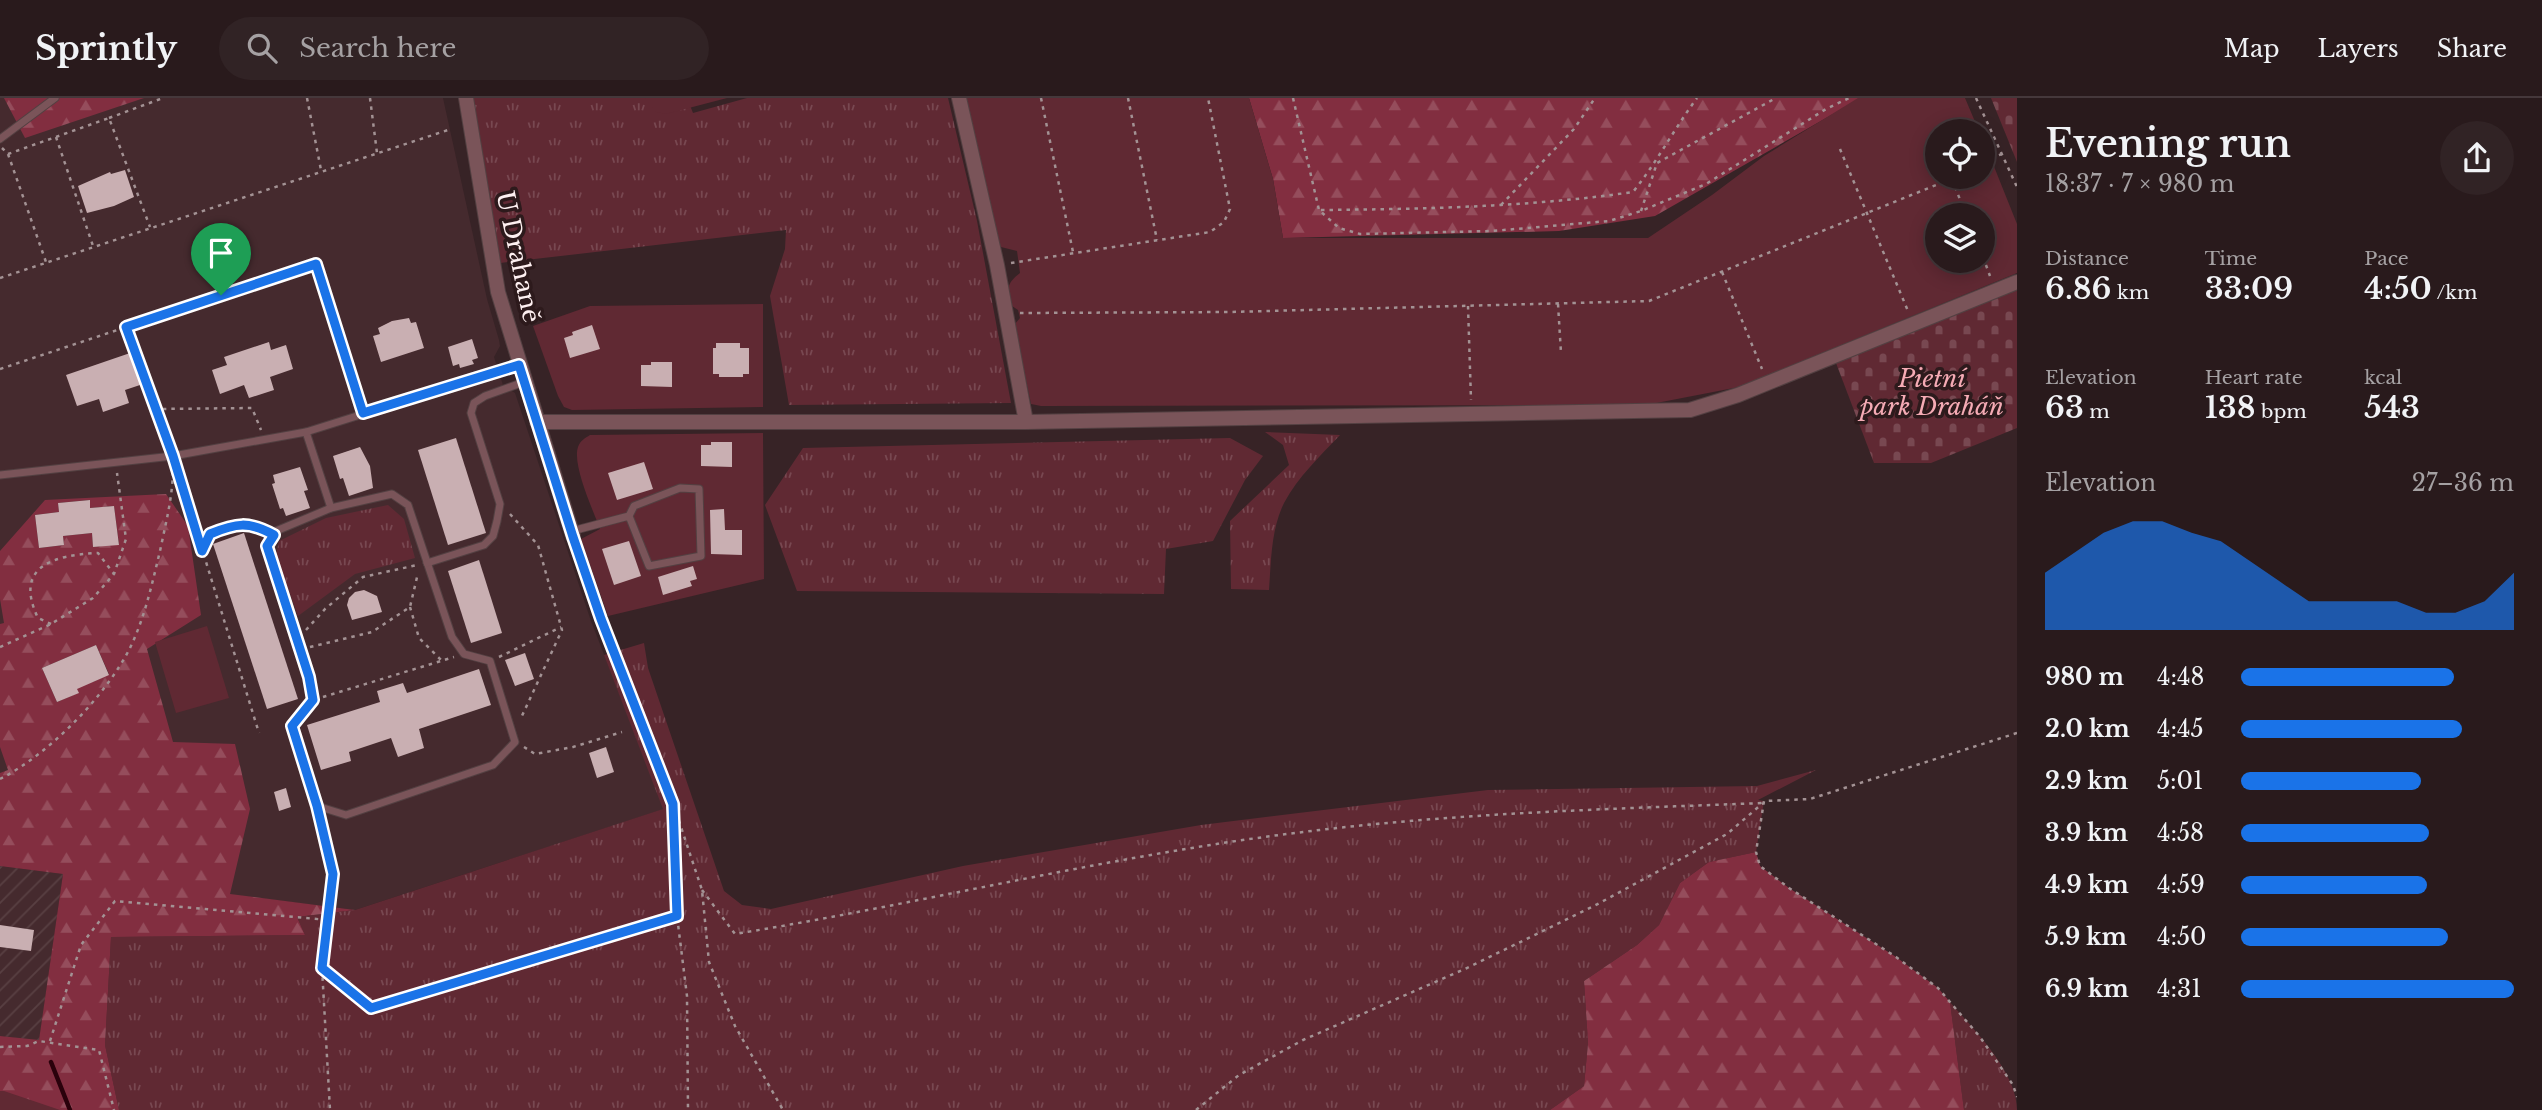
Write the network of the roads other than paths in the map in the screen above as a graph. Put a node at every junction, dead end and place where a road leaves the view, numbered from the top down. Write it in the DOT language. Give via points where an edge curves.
graph roads {
  1 [pos="55,98"];
  2 [pos="466,98"];
  3 [pos="959,98"];
  4 [pos="0,139"];
  5 [pos="2017,282"];
  6 [pos="519,365"];
  7 [pos="524,382"];
  8 [pos="537,422"];
  9 [pos="1026,422"];
  10 [pos="306,432"];
  11 [pos="0,475"];
  12 [pos="331,508"];
  13 [pos="629,516"];
  14 [pos="572,534"];
  15 [pos="427,563"];
  1 -- 4 [label="lane"];
  2 -- 6 [label="street, U Drahaně" via="498,292"];
  3 -- 9 [label="street"];
  5 -- 9 [label="street" via="1738,395 1690,410"];
  6 -- 7 [label="street, U Drahaně"];
  6 -- 10 [label="lane"];
  7 -- 8 [label="street, U Drahaně"];
  7 -- 15 [label="lane" via="485,396 474,403 471,413 499,508 493,536 484,545"];
  8 -- 9 [label="street"];
  8 -- 14 [label="street, U Drahaně"];
  10 -- 11 [label="lane" via="173,456"];
  10 -- 12 [label="lane"];
  12 -- 15 [label="lane" via="392,494 408,505"];
  12 -- 15 [label="lane" via="276,531 267,546 313,700 292,726 317,806 346,815 493,765 514,738 490,662 464,654 452,637"];
  13 -- 13 [label="lane" via="649,566 701,556 699,489 668,492 634,506"];
  13 -- 14 [label="lane"];
}
